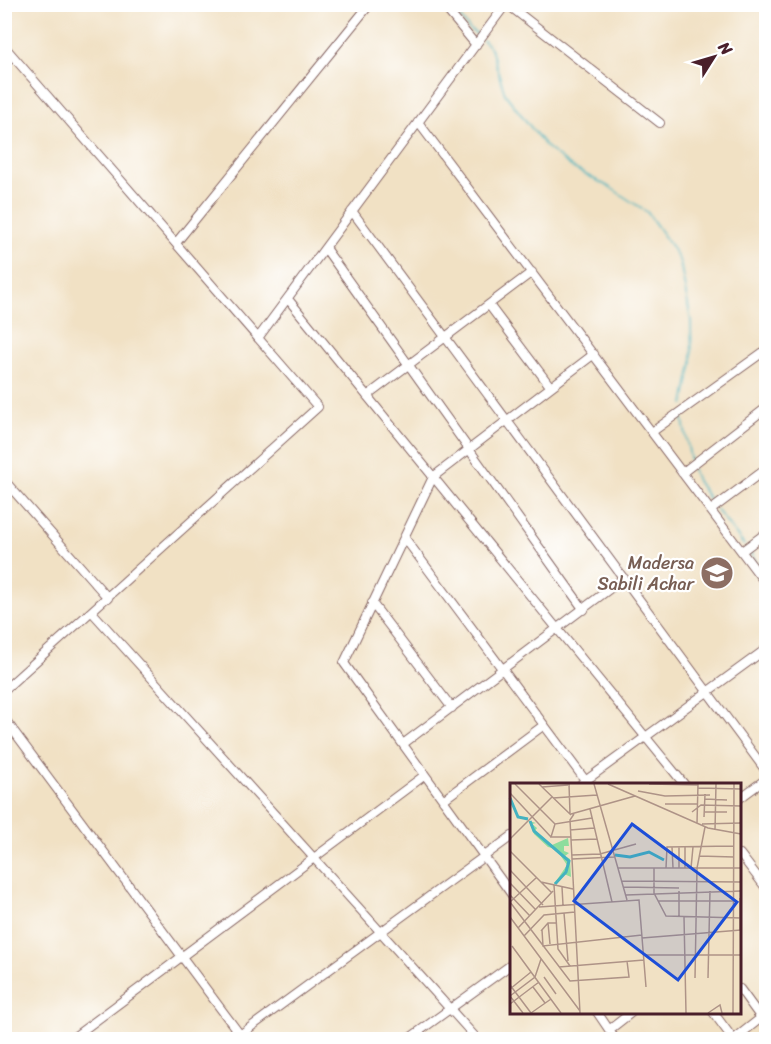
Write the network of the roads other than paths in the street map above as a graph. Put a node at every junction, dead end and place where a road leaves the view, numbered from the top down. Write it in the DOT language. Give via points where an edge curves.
graph roads {
  1 [pos="370,4"];
  2 [pos="442,4"];
  3 [pos="506,4"];
  4 [pos="4,45"];
  5 [pos="476,45"];
  6 [pos="418,122"];
  7 [pos="660,123"];
  8 [pos="352,211"];
  9 [pos="176,243"];
  10 [pos="325,248"];
  11 [pos="532,272"];
  12 [pos="288,298"];
  13 [pos="489,305"];
  14 [pos="446,337"];
  15 [pos="258,338"];
  16 [pos="766,350"];
  17 [pos="594,354"];
  18 [pos="409,365"];
  19 [pos="550,386"];
  20 [pos="367,396"];
  21 [pos="766,408"];
  22 [pos="507,420"];
  23 [pos="652,432"];
  24 [pos="469,449"];
  25 [pos="766,469"];
  26 [pos="682,472"];
  27 [pos="433,477"];
  28 [pos="4,480"];
  29 [pos="711,510"];
  30 [pos="766,533"];
  31 [pos="404,537"];
  32 [pos="742,551"];
  33 [pos="624,578"];
  34 [pos="766,584"];
  35 [pos="108,598"];
  36 [pos="372,603"];
  37 [pos="584,610"];
  38 [pos="92,612"];
  39 [pos="558,630"];
  40 [pos="766,649"];
  41 [pos="503,670"];
  42 [pos="4,690"];
  43 [pos="708,692"];
  44 [pos="452,708"];
  45 [pos="4,718"];
  46 [pos="544,725"];
  47 [pos="646,737"];
  48 [pos="403,744"];
  49 [pos="766,771"];
  50 [pos="425,775"];
  51 [pos="766,779"];
  52 [pos="585,783"];
  53 [pos="683,783"];
  54 [pos="741,797"];
  55 [pos="443,800"];
  56 [pos="510,837"];
  57 [pos="741,855"];
  58 [pos="484,856"];
  59 [pos="314,858"];
  60 [pos="766,873"];
  61 [pos="759,878"];
  62 [pos="766,888"];
  63 [pos="510,892"];
  64 [pos="381,932"];
  65 [pos="182,956"];
  66 [pos="510,965"];
  67 [pos="741,990"];
  68 [pos="450,1008"];
  69 [pos="598,1014"];
  70 [pos="629,1014"];
  71 [pos="714,1014"];
  72 [pos="764,1016"];
  73 [pos="609,1030"];
  74 [pos="239,1038"];
  75 [pos="733,1039"];
  76 [pos="70,1040"];
  77 [pos="407,1040"];
  78 [pos="478,1040"];
  79 [pos="616,1040"];
  1 -- 9 [label="street"];
  2 -- 5 [label="street"];
  3 -- 5 [label="street"];
  3 -- 7 [label="street"];
  4 -- 9 [label="street"];
  5 -- 6 [label="street"];
  6 -- 8 [label="street"];
  6 -- 11 [label="street"];
  8 -- 10 [label="street"];
  8 -- 14 [label="street"];
  9 -- 15 [label="street"];
  10 -- 12 [label="street"];
  10 -- 18 [label="street"];
  11 -- 13 [label="street"];
  11 -- 17 [label="street"];
  12 -- 15 [label="street"];
  12 -- 20 [label="street"];
  13 -- 14 [label="street"];
  13 -- 19 [label="street"];
  14 -- 18 [label="street"];
  14 -- 22 [label="street"];
  15 -- 35 [label="street" via="318,407"];
  16 -- 23 [label="street"];
  17 -- 19 [label="street"];
  17 -- 23 [label="street"];
  18 -- 20 [label="street"];
  18 -- 24 [label="street"];
  19 -- 22 [label="street"];
  20 -- 27 [label="street"];
  21 -- 26 [label="street"];
  22 -- 24 [label="street"];
  22 -- 33 [label="street"];
  23 -- 26 [label="street"];
  24 -- 27 [label="street"];
  24 -- 37 [label="street"];
  25 -- 29 [label="street"];
  26 -- 29 [label="street"];
  27 -- 31 [label="street"];
  27 -- 39 [label="street"];
  28 -- 35 [label="street"];
  29 -- 32 [label="street"];
  30 -- 32 [label="street"];
  31 -- 36 [label="street"];
  31 -- 41 [label="street"];
  32 -- 34 [label="street"];
  33 -- 37 [label="street"];
  33 -- 43 [label="street"];
  35 -- 38 [label="street"];
  36 -- 44 [label="street"];
  36 -- 48 [label="street" via="344,663"];
  37 -- 39 [label="street"];
  38 -- 42 [label="street"];
  38 -- 59 [label="street"];
  39 -- 41 [label="street"];
  39 -- 47 [label="street"];
  40 -- 43 [label="street"];
  41 -- 44 [label="street"];
  41 -- 46 [label="street"];
  43 -- 47 [label="street"];
  43 -- 49 [label="street"];
  44 -- 48 [label="street"];
  45 -- 65 [label="street"];
  46 -- 52 [label="street"];
  46 -- 55 [label="street"];
  47 -- 52 [label="street"];
  47 -- 53 [label="street"];
  48 -- 50 [label="street"];
  50 -- 55 [label="street"];
  50 -- 59 [label="street"];
  51 -- 54 [label="street"];
  55 -- 58 [label="street"];
  56 -- 58 [label="street"];
  57 -- 61 [label="street"];
  58 -- 63 [label="street"];
  58 -- 64 [label="street"];
  59 -- 64 [label="street"];
  59 -- 65 [label="street"];
  60 -- 61 [label="street"];
  61 -- 62 [label="street"];
  64 -- 68 [label="street"];
  64 -- 74 [label="street"];
  65 -- 74 [label="street"];
  65 -- 76 [label="street"];
  66 -- 68 [label="street"];
  67 -- 72 [label="street"];
  68 -- 77 [label="street"];
  68 -- 78 [label="street"];
  69 -- 73 [label="street"];
  70 -- 73 [label="street"];
  71 -- 75 [label="street"];
  72 -- 75 [label="street"];
  73 -- 79 [label="street"];
}
